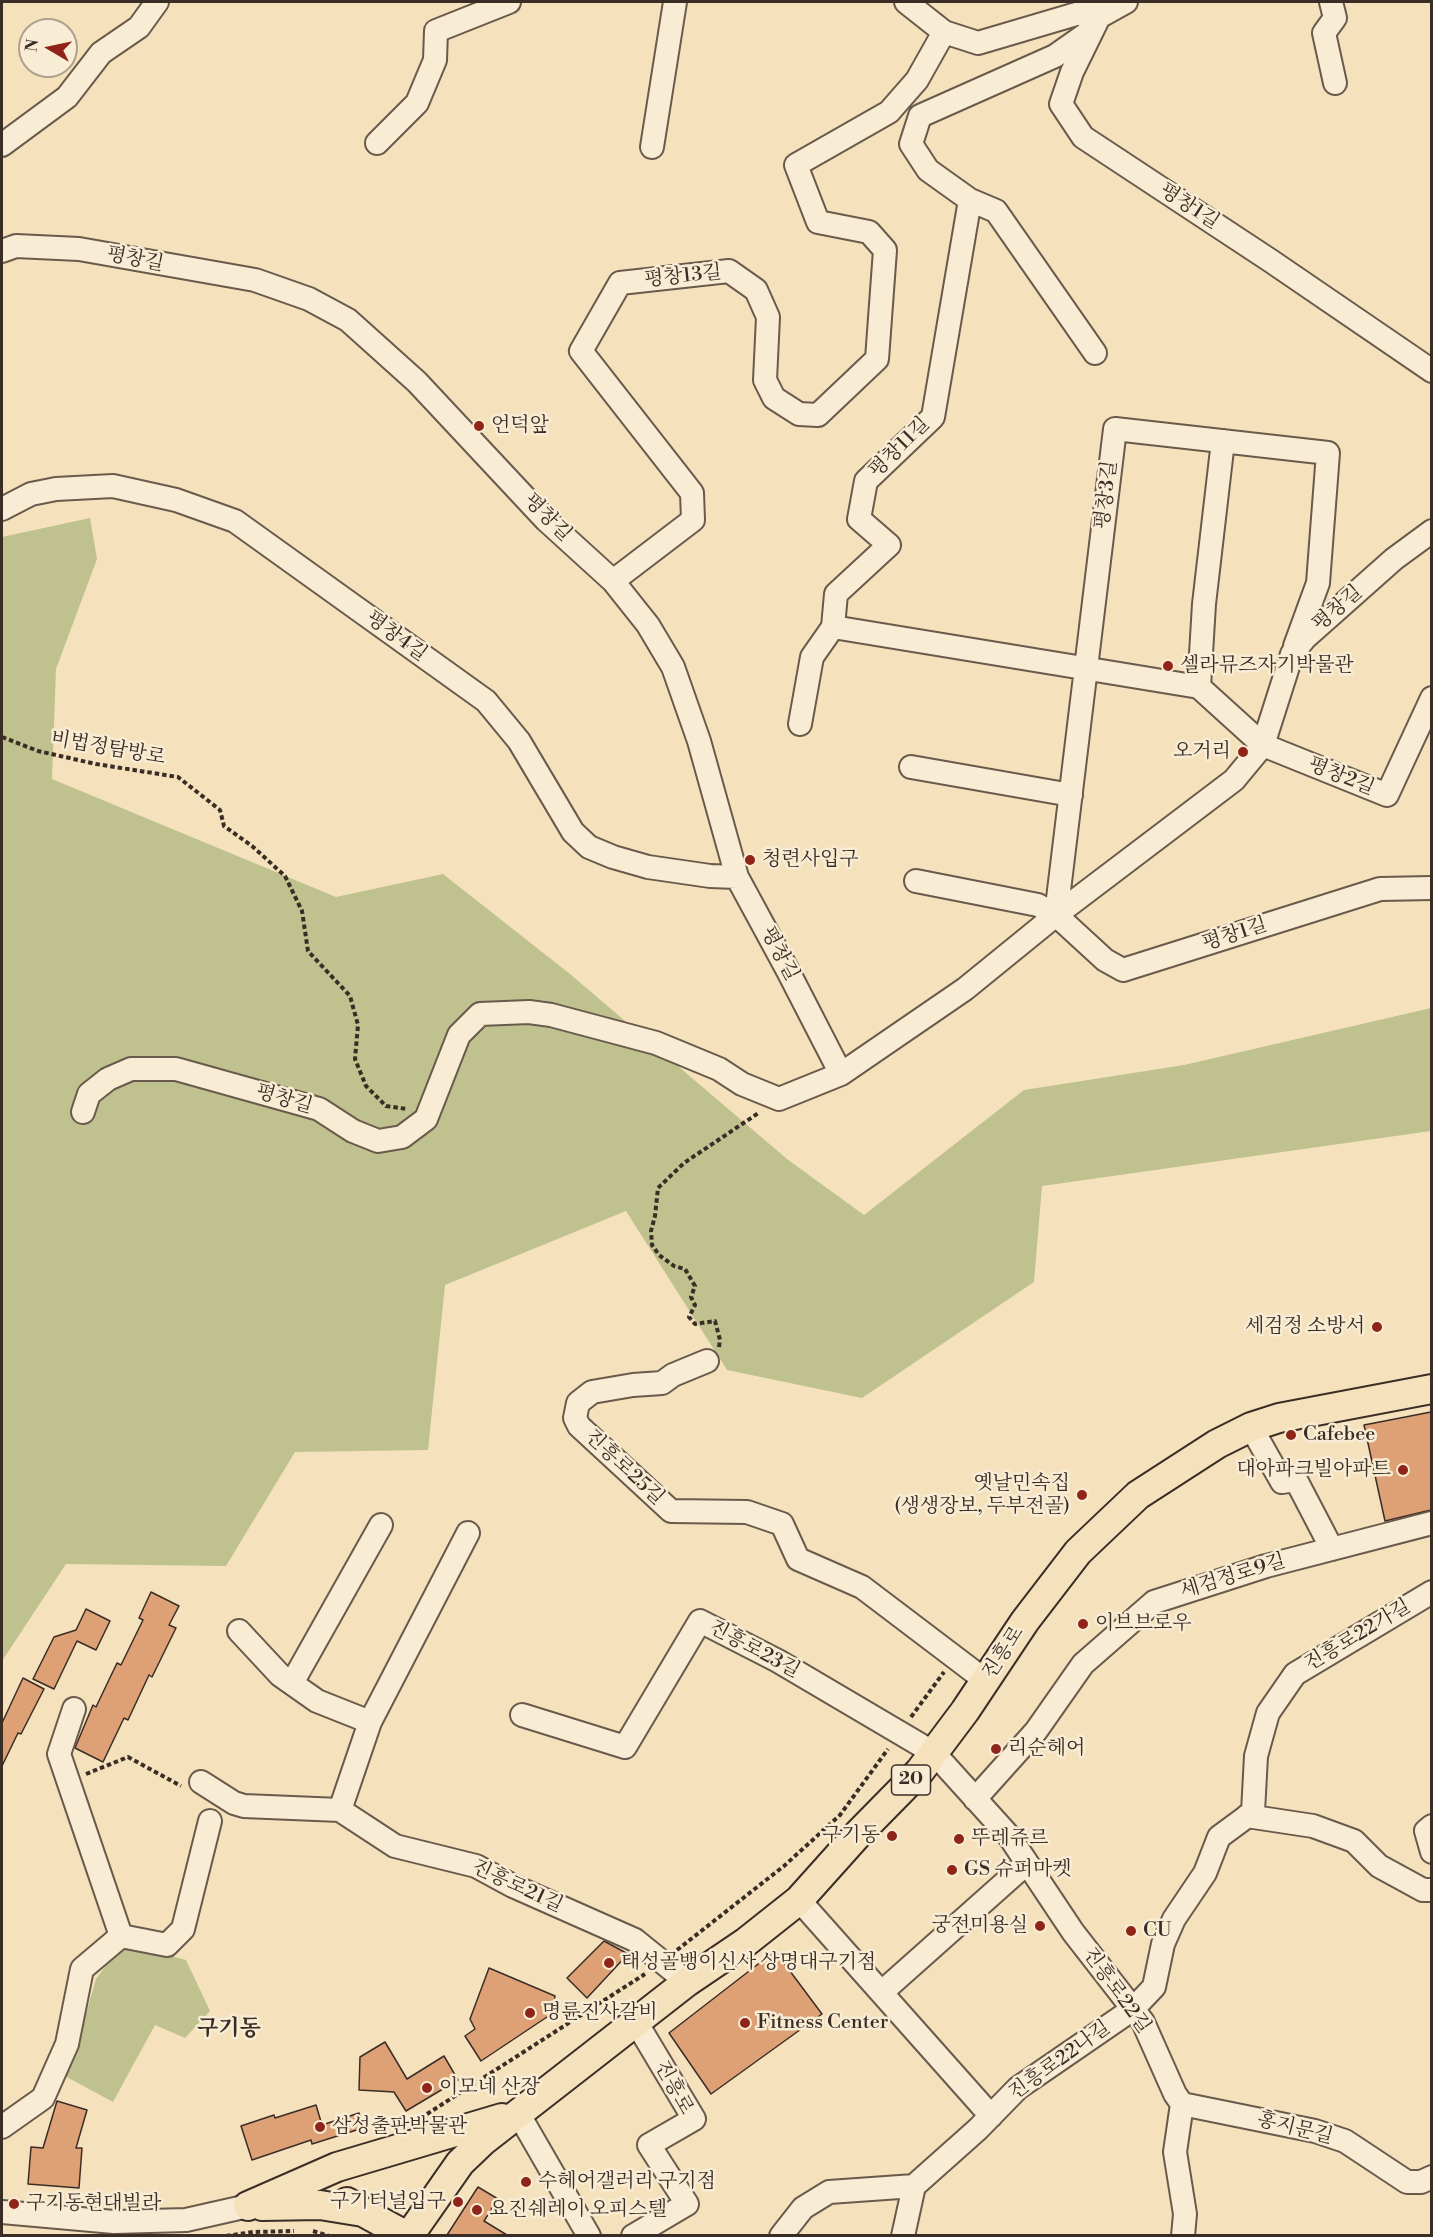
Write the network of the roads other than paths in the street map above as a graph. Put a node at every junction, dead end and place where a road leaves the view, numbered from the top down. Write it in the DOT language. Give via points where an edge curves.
graph roads {
  1 [pos="157,2"];
  2 [pos="509,2"];
  3 [pos="675,2"];
  4 [pos="906,2"];
  5 [pos="1119,2"];
  6 [pos="1126,2"];
  7 [pos="1331,2"];
  8 [pos="1089,21"];
  9 [pos="944,32"];
  10 [pos="1335,83"];
  11 [pos="377,143"];
  12 [pos="2,146"];
  13 [pos="652,147"];
  14 [pos="970,200"];
  15 [pos="2,251"];
  16 [pos="1095,352"];
  17 [pos="1431,371"];
  18 [pos="1223,441"];
  19 [pos="2,509"];
  20 [pos="1431,531"];
  21 [pos="613,581"];
  22 [pos="834,627"];
  23 [pos="1292,654"];
  24 [pos="1086,669"];
  25 [pos="1199,687"];
  26 [pos="1431,698"];
  27 [pos="800,724"];
  28 [pos="1263,745"];
  29 [pos="911,767"];
  30 [pos="1071,795"];
  31 [pos="737,877"];
  32 [pos="916,881"];
  33 [pos="1431,888"];
  34 [pos="1056,915"];
  35 [pos="841,1074"];
  36 [pos="83,1112"];
  37 [pos="707,1361"];
  38 [pos="1431,1389"];
  39 [pos="1251,1427"];
  40 [pos="1431,1523"];
  41 [pos="381,1525"];
  42 [pos="468,1533"];
  43 [pos="1332,1549"];
  44 [pos="1431,1592"];
  45 [pos="239,1631"];
  46 [pos="986,1681"];
  47 [pos="292,1683"];
  48 [pos="75,1709"];
  49 [pos="522,1715"];
  50 [pos="370,1722"];
  51 [pos="934,1753"];
  52 [pos="194,1785"];
  53 [pos="975,1798"];
  54 [pos="340,1810"];
  55 [pos="1247,1816"];
  56 [pos="210,1821"];
  57 [pos="1431,1826"];
  58 [pos="1431,1851"];
  59 [pos="1026,1863"];
  60 [pos="1431,1890"];
  61 [pos="799,1900"];
  62 [pos="121,1936"];
  63 [pos="687,1982"];
  64 [pos="882,1992"];
  65 [pos="1132,2009"];
  66 [pos="636,2022"];
  67 [pos="1182,2104"];
  68 [pos="519,2113"];
  69 [pos="990,2116"];
  70 [pos="2,2127"];
  71 [pos="337,2167"];
  72 [pos="1431,2178"];
  73 [pos="914,2186"];
  74 [pos="248,2206"];
  75 [pos="2,2212"];
  76 [pos="363,2212"];
  77 [pos="408,2235"];
  78 [pos="589,2235"];
  79 [pos="633,2235"];
  80 [pos="781,2235"];
  81 [pos="903,2235"];
  82 [pos="1183,2235"];
  1 -- 12 [label="street" via="139,27 100,53 67,97"];
  2 -- 11 [label="street" via="436,31 435,60 417,104"];
  3 -- 13 [label="street"];
  4 -- 9 [label="street"];
  5 -- 8 [label="street"];
  6 -- 8 [label="street, 평창1길"];
  7 -- 10 [label="street" via="1335,18 1324,33"];
  8 -- 9 [label="street" via="978,43"];
  8 -- 14 [label="street" via="1055,56 921,117 911,144 928,170"];
  8 -- 17 [label="street, 평창1길" via="1061,104 1083,137"];
  9 -- 21 [label="street, 평창13길" via="917,80 889,112 796,165 818,222 869,232 885,250 877,359 818,415 799,414 774,398 765,380 768,317 756,290 729,271 620,283 581,351 692,493 693,520"];
  14 -- 16 [label="street" via="996,211"];
  14 -- 22 [label="street, 평창11길" via="933,417 866,481 859,519 889,545 836,594"];
  15 -- 21 [label="street, 평창길 / 평창길" via="16,246 79,249 255,280 309,299 348,320 417,382 546,520"];
  18 -- 23 [label="street, 평창3길" via="1328,453 1317,583"];
  18 -- 24 [label="street, 평창3길" via="1115,429"];
  18 -- 25 [label="street" via="1204,604"];
  19 -- 31 [label="street, 평창4길" via="31,494 113,486 176,500 235,521 486,701 519,741 573,832 589,847 648,867"];
  20 -- 23 [label="street, 평창길 / 평창길" via="1305,638"];
  21 -- 31 [label="street, 평창길 / 평창길" via="648,625 673,667 699,741"];
  22 -- 24 [label="street"];
  22 -- 27 [label="street" via="812,657"];
  23 -- 28 [label="street, 평창길 / 평창길"];
  24 -- 25 [label="street"];
  24 -- 30 [label="street, 평창3길"];
  25 -- 28 [label="street"];
  26 -- 28 [label="street, 평창2길" via="1387,795"];
  28 -- 34 [label="street, 평창길 / 평창길" via="1234,780"];
  29 -- 30 [label="street"];
  30 -- 34 [label="street, 평창3길"];
  31 -- 35 [label="street, 평창길 / 평창길"];
  32 -- 34 [label="street" via="1038,905"];
  33 -- 34 [label="street, 평창1길" via="1380,889 1123,970 1105,960"];
  34 -- 35 [label="street, 평창길 / 평창길" via="965,989"];
  35 -- 36 [label="street, 평창길 / 평창길" via="779,1099 656,1043 551,1015 480,1014 459,1035 426,1119 402,1137 378,1141 353,1131 319,1109 177,1069 131,1069 108,1079 89,1094"];
  37 -- 46 [label="street, 진흥로25길" via="662,1383 592,1392 578,1403 574,1418 671,1511 747,1512 782,1524 798,1559 862,1587"];
  38 -- 39 [label="main road, 진흥로 / 20"];
  39 -- 43 [label="street" via="1282,1482 1296,1480"];
  39 -- 46 [label="main road, 진흥로 / 20" via="1138,1495 1078,1552 1025,1621"];
  40 -- 43 [label="street, 세검정로9길"];
  41 -- 47 [label="street"];
  42 -- 50 [label="street"];
  43 -- 53 [label="street, 세검정로9길" via="1154,1602 1083,1664 1036,1731"];
  44 -- 55 [label="street, 진흥로22가길" via="1294,1674 1268,1713 1256,1756 1253,1812"];
  45 -- 47 [label="street"];
  46 -- 51 [label="main road, 진흥로 / 20"];
  47 -- 50 [label="street" via="318,1701"];
  48 -- 62 [label="street" via="59,1754"];
  49 -- 51 [label="street, 진흥로23길" via="625,1747 700,1621 778,1661"];
  50 -- 54 [label="street"];
  51 -- 53 [label="street, 진흥로22길"];
  51 -- 61 [label="main road, 진흥로 / 20"];
  52 -- 54 [label="street" via="244,1806"];
  53 -- 59 [label="street, 진흥로22길" via="1009,1836"];
  54 -- 63 [label="street, 진흥로21길" via="395,1846 476,1866 635,1940"];
  55 -- 60 [label="street" via="1313,1826 1354,1841 1379,1866"];
  55 -- 65 [label="street" via="1220,1837 1205,1874 1174,1919 1163,1944 1154,1987"];
  56 -- 62 [label="street" via="183,1929 167,1946"];
  57 -- 58 [label="street" via="1426,1832"];
  59 -- 64 [label="street"];
  59 -- 65 [label="street, 진흥로22길" via="1072,1932"];
  61 -- 63 [label="main road, 진흥로 / 20"];
  61 -- 64 [label="street, 진흥로22나길"];
  62 -- 70 [label="street" via="82,1969 67,2044 43,2098"];
  63 -- 66 [label="main road, 진흥로 / 20"];
  64 -- 69 [label="street, 진흥로22나길"];
  65 -- 67 [label="street, 진흥로22길" via="1143,2022"];
  65 -- 69 [label="street, 진흥로22나길" via="1018,2088"];
  66 -- 68 [label="main road, 진흥로 / 20"];
  66 -- 79 [label="street, 진흥로" via="694,2119 649,2145 687,2204"];
  67 -- 72 [label="street, 홍지문길 / 홍지문길" via="1315,2131 1345,2142 1407,2182"];
  67 -- 82 [label="street" via="1175,2152 1185,2214"];
  68 -- 71 [label="main road"];
  68 -- 77 [label="main road, 진흥로 / 20" via="460,2163"];
  68 -- 78 [label="street"];
  69 -- 73 [label="street, 진흥로22나길"];
  71 -- 74 [label="main road"];
  71 -- 76 [label="main road" via="333,2181 336,2192"];
  73 -- 80 [label="street" via="829,2192 802,2208"];
  73 -- 81 [label="street"];
  74 -- 75 [label="street" via="186,2220 126,2222"];
  74 -- 76 [label="main road" via="320,2205"];
  76 -- 77 [label="main road"];
}
